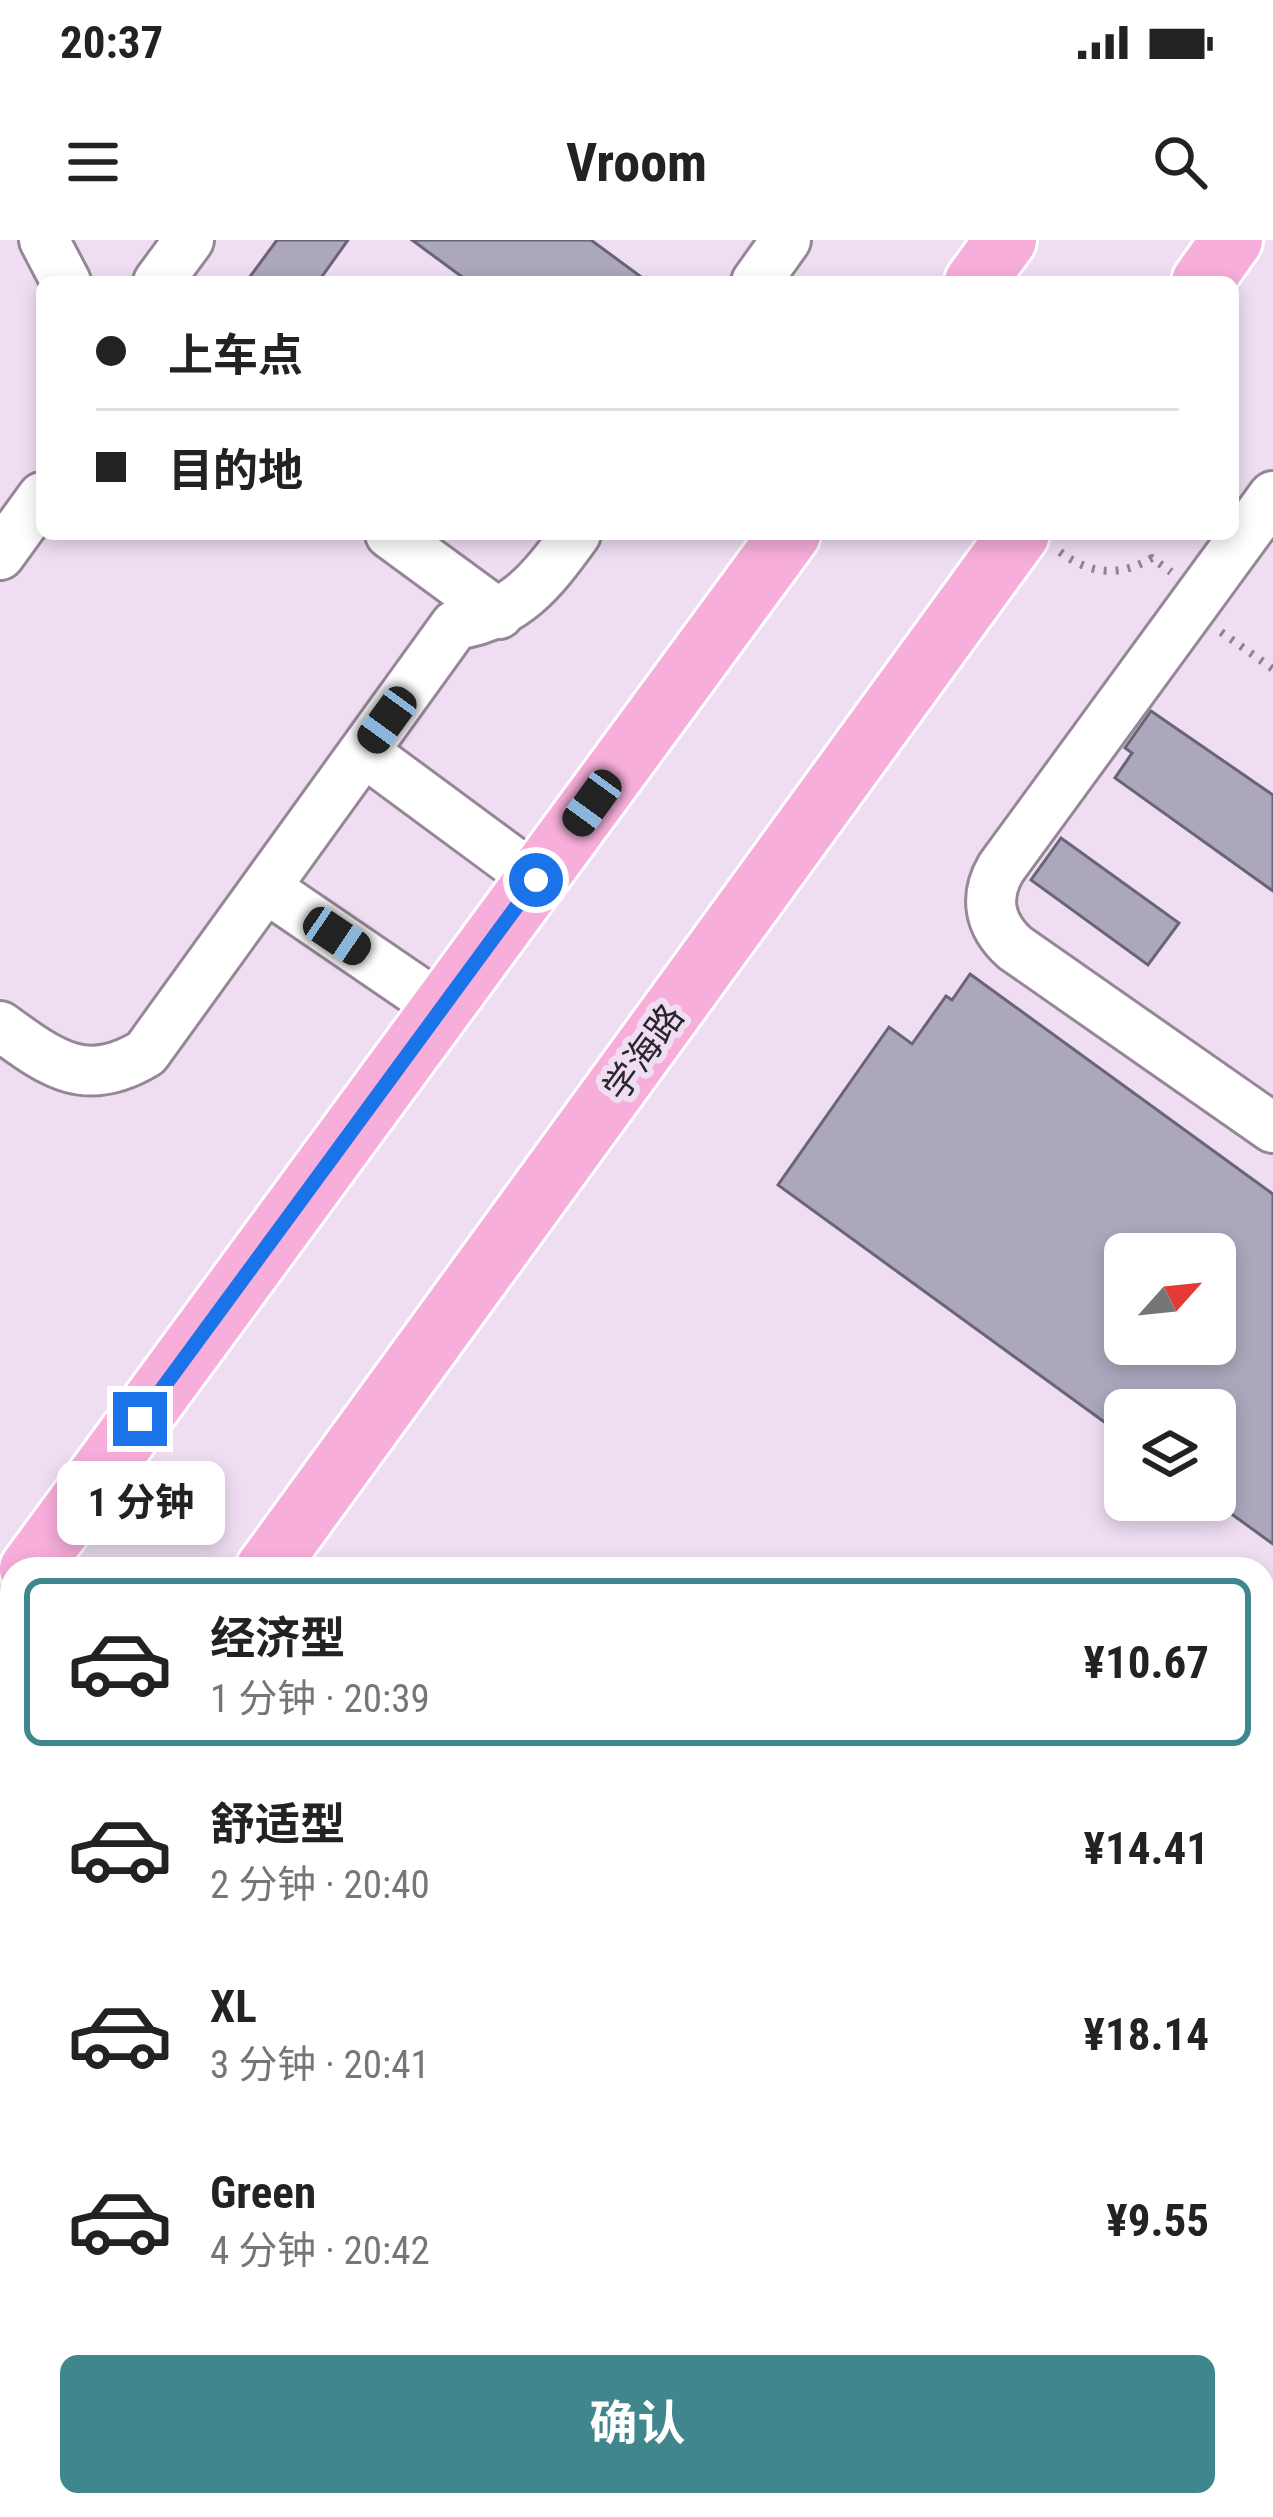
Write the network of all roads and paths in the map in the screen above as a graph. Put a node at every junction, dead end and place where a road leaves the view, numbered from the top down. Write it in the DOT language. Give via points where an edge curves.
graph roads {
  1 [pos="44,240"];
  2 [pos="189,240"];
  3 [pos="786,240"];
  4 [pos="1006,240"];
  5 [pos="1232,240"];
  6 [pos="63,276"];
  7 [pos="162,276"];
  8 [pos="760,276"];
  9 [pos="979,276"];
  10 [pos="1206,276"];
  11 [pos="1273,496"];
  12 [pos="36,505"];
  13 [pos="398,540"];
  14 [pos="571,540"];
  15 [pos="786,540"];
  16 [pos="1032,540"];
  17 [pos="1036,540"];
  18 [pos="0,555"];
  19 [pos="1152,558"];
  20 [pos="1190,610"];
  21 [pos="499,614"];
  22 [pos="1273,669"];
  23 [pos="364,752"];
  24 [pos="536,880"];
  25 [pos="266,888"];
  26 [pos="442,1008"];
  27 [pos="0,1026"];
  28 [pos="1273,1128"];
  29 [pos="39,1557"];
  30 [pos="275,1557"];
  1 -- 6 [label="lane"];
  2 -- 7 [label="lane"];
  3 -- 8 [label="lane"];
  4 -- 9 [label="main road"];
  5 -- 10 [label="main road"];
  11 -- 20 [label="lane"];
  12 -- 18 [label="lane"];
  13 -- 21 [label="lane"];
  14 -- 21 [label="lane" via="536,587"];
  15 -- 24 [label="main road"];
  16 -- 30 [label="main road, 学海路"];
  17 -- 19 [label="path" via="1095,571"];
  20 -- 22 [label="path"];
  20 -- 28 [label="lane" via="1001,868 992,915 1015,948"];
  21 -- 23 [label="lane" via="455,625"];
  23 -- 24 [label="lane"];
  23 -- 25 [label="lane"];
  24 -- 26 [label="main road"];
  25 -- 26 [label="lane"];
  25 -- 27 [label="lane" via="160,1039 129,1063 74,1070"];
  26 -- 29 [label="main road"];
}
